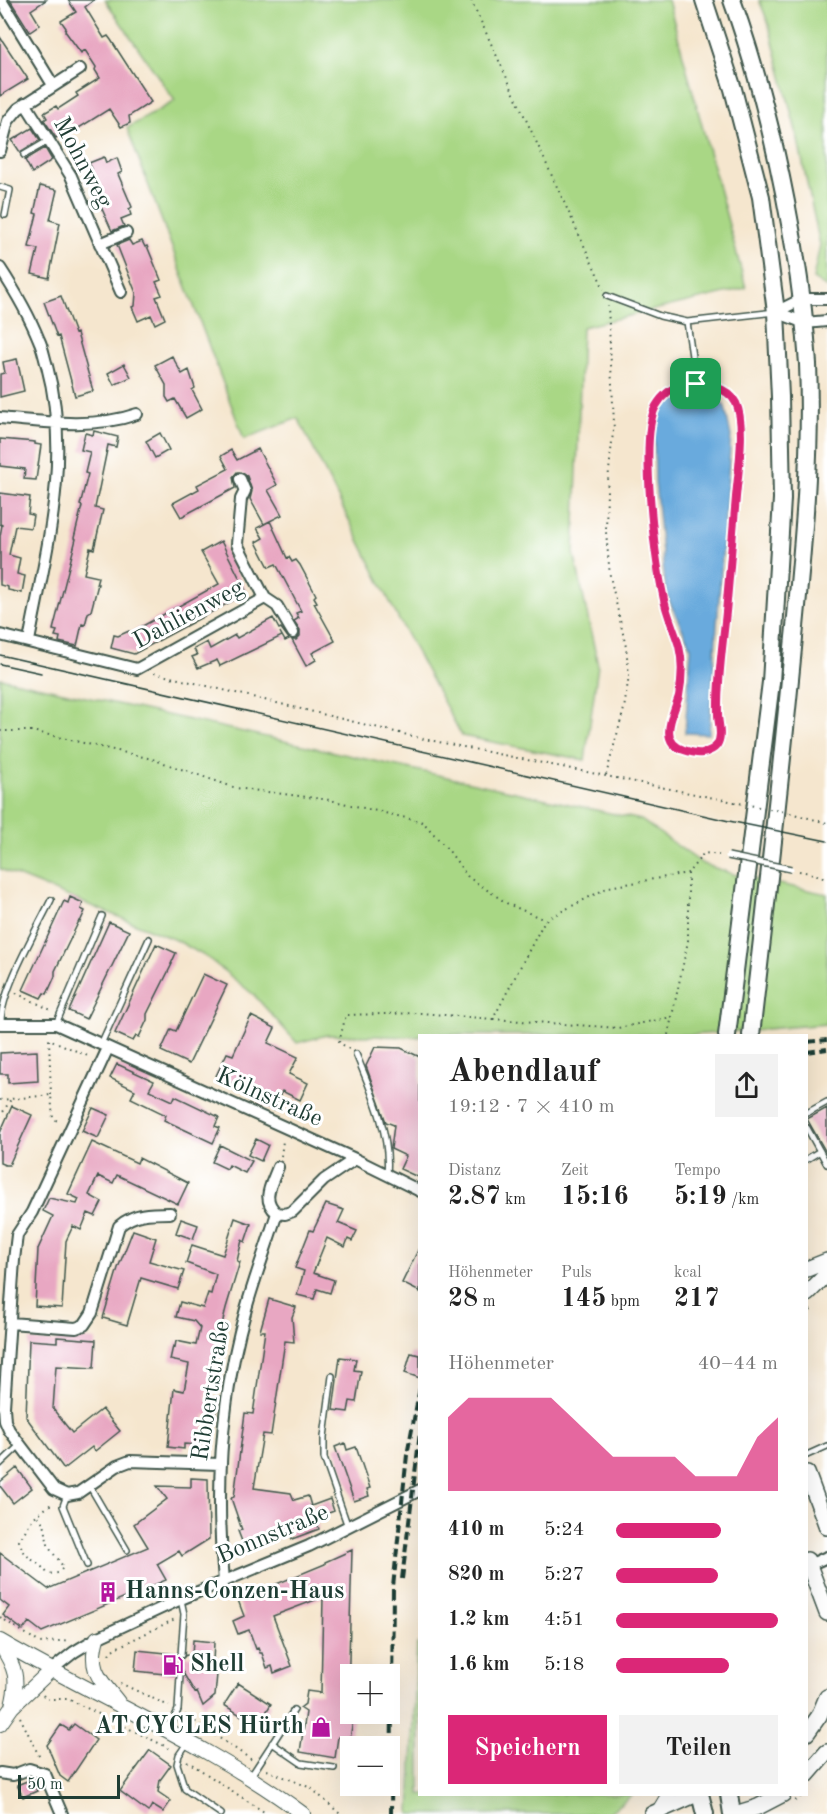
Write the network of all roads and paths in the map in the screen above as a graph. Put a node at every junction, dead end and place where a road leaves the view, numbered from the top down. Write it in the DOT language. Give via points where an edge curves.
graph roads {
  1 [pos="1,0"];
  2 [pos="471,0"];
  3 [pos="704,0"];
  4 [pos="732,0"];
  5 [pos="80,69"];
  6 [pos="53,85"];
  7 [pos="25,103"];
  8 [pos="48,141"];
  9 [pos="0,151"];
  10 [pos="24,155"];
  11 [pos="0,187"];
  12 [pos="5,215"];
  13 [pos="126,233"];
  14 [pos="100,244"];
  15 [pos="0,268"];
  16 [pos="121,292"];
  17 [pos="607,296"];
  18 [pos="802,299"];
  19 [pos="827,299"];
  20 [pos="776,312"];
  21 [pos="827,321"];
  22 [pos="687,322"];
  23 [pos="805,323"];
  24 [pos="696,384"];
  25 [pos="136,414"];
  26 [pos="0,418"];
  27 [pos="56,422"];
  28 [pos="240,479"];
  29 [pos="265,598"];
  30 [pos="293,633"];
  31 [pos="0,635"];
  32 [pos="29,641"];
  33 [pos="137,669"];
  34 [pos="0,732"];
  35 [pos="606,775"];
  36 [pos="827,823"];
  37 [pos="728,856"];
  38 [pos="790,869"];
  39 [pos="688,873"];
  40 [pos="827,880"];
  41 [pos="51,900"];
  42 [pos="102,916"];
  43 [pos="545,920"];
  44 [pos="149,939"];
  45 [pos="7,989"];
  46 [pos="672,1017"];
  47 [pos="58,1019"];
  48 [pos="493,1019"];
  49 [pos="1,1024"];
  50 [pos="668,1034"];
  51 [pos="728,1034"];
  52 [pos="751,1034"];
  53 [pos="104,1047"];
  54 [pos="356,1054"];
  55 [pos="101,1062"];
  56 [pos="51,1095"];
  57 [pos="11,1099"];
  58 [pos="0,1100"];
  59 [pos="827,1102"];
  60 [pos="808,1112"];
  61 [pos="0,1117"];
  62 [pos="72,1127"];
  63 [pos="286,1129"];
  64 [pos="808,1130"];
  65 [pos="820,1151"];
  66 [pos="808,1157"];
  67 [pos="355,1159"];
  68 [pos="827,1164"];
  69 [pos="278,1167"];
  70 [pos="387,1175"];
  71 [pos="418,1190"];
  72 [pos="170,1213"];
  73 [pos="277,1213"];
  74 [pos="827,1261"];
  75 [pos="808,1269"];
  76 [pos="827,1274"];
  77 [pos="808,1293"];
  78 [pos="10,1323"];
  79 [pos="332,1376"];
  80 [pos="20,1445"];
  81 [pos="827,1446"];
  82 [pos="808,1455"];
  83 [pos="0,1464"];
  84 [pos="220,1464"];
  85 [pos="808,1476"];
  86 [pos="89,1485"];
  87 [pos="418,1491"];
  88 [pos="67,1495"];
  89 [pos="38,1516"];
  90 [pos="348,1527"];
  91 [pos="827,1527"];
  92 [pos="127,1550"];
  93 [pos="827,1557"];
  94 [pos="34,1562"];
  95 [pos="808,1563"];
  96 [pos="87,1565"];
  97 [pos="30,1566"];
  98 [pos="58,1573"];
  99 [pos="59,1579"];
  100 [pos="224,1581"];
  101 [pos="822,1585"];
  102 [pos="181,1599"];
  103 [pos="827,1612"];
  104 [pos="0,1617"];
  105 [pos="97,1638"];
  106 [pos="68,1639"];
  107 [pos="0,1643"];
  108 [pos="181,1655"];
  109 [pos="50,1671"];
  110 [pos="180,1675"];
  111 [pos="120,1682"];
  112 [pos="44,1695"];
  113 [pos="827,1697"];
  114 [pos="68,1699"];
  115 [pos="121,1706"];
  116 [pos="12,1707"];
  117 [pos="178,1710"];
  118 [pos="294,1710"];
  119 [pos="0,1724"];
  120 [pos="169,1730"];
  121 [pos="808,1732"];
  122 [pos="189,1740"];
  123 [pos="272,1743"];
  124 [pos="827,1752"];
  125 [pos="259,1764"];
  126 [pos="334,1768"];
  127 [pos="0,1773"];
  128 [pos="808,1773"];
  129 [pos="45,1774"];
  130 [pos="250,1778"];
  131 [pos="668,1796"];
  132 [pos="694,1796"];
  133 [pos="700,1796"];
  134 [pos="730,1796"];
  135 [pos="779,1796"];
  136 [pos="656,1812"];
  137 [pos="299,1813"];
  138 [pos="62,1814"];
  139 [pos="221,1814"];
  140 [pos="340,1814"];
  141 [pos="705,1814"];
  142 [pos="734,1814"];
  1 -- 6 [label="street"];
  2 -- 17 [label="path"];
  3 -- 20 [label="main road" via="733,89 761,197"];
  4 -- 18 [label="main road" via="770,124"];
  5 -- 6 [label="street"];
  6 -- 7 [label="street"];
  7 -- 8 [label="street, Mohnweg"];
  7 -- 9 [label="street" via="8,121"];
  8 -- 10 [label="lane"];
  8 -- 14 [label="street, Mohnweg" via="71,176"];
  11 -- 12 [label="lane" via="10,190"];
  13 -- 14 [label="street, Mohnweg"];
  14 -- 16 [label="street, Mohnweg"];
  15 -- 27 [label="street" via="40,341 53,387"];
  17 -- 22 [label="lane"];
  17 -- 35 [label="path" via="614,423 606,532 610,576 629,675"];
  18 -- 19 [label="street"];
  18 -- 20 [label="street"];
  18 -- 23 [label="main road"];
  20 -- 22 [label="lane"];
  20 -- 23 [label="street"];
  20 -- 51 [label="main road" via="782,499 774,638"];
  21 -- 23 [label="street"];
  22 -- 24 [label="lane"];
  23 -- 52 [label="main road" via="807,479 799,590"];
  24 -- 24 [label="lane" via="683,383 668,390 655,408 648,466 663,594 682,667 679,696 669,720 671,741 678,748 699,754 717,745 721,731 719,692 741,441 736,403 715,387"];
  25 -- 27 [label="street" via="116,422"];
  26 -- 27 [label="street"];
  27 -- 32 [label="street" via="55,503"];
  28 -- 29 [label="street, Dahlienweg" via="245,491 237,544"];
  29 -- 30 [label="street, Dahlienweg" via="278,606"];
  29 -- 33 [label="street, Dahlienweg"];
  31 -- 32 [label="street, Dahlienweg"];
  32 -- 33 [label="street, Dahlienweg"];
  33 -- 35 [label="path" via="424,739"];
  34 -- 43 [label="path" via="32,731 152,759 236,788 330,800 423,822 468,877 507,904"];
  35 -- 36 [label="path, bridge"];
  37 -- 38 [label="lane, bridge"];
  37 -- 39 [label="path" via="704,853"];
  38 -- 40 [label="path"];
  39 -- 43 [label="path" via="609,887"];
  39 -- 46 [label="path" via="688,941"];
  41 -- 45 [label="lane, Kölnstraße"];
  42 -- 47 [label="lane"];
  43 -- 48 [label="path"];
  44 -- 53 [label="lane"];
  45 -- 47 [label="path"];
  45 -- 49 [label="lane, Kölnstraße"];
  46 -- 48 [label="path" via="618,1028"];
  46 -- 50 [label="path"];
  47 -- 49 [label="street, Kölnstraße"];
  47 -- 53 [label="street, Kölnstraße"];
  48 -- 54 [label="path" via="420,1013 346,1016 339,1042"];
  53 -- 55 [label="street"];
  53 -- 63 [label="street, Kölnstraße"];
  54 -- 70 [label="lane" via="385,1134"];
  55 -- 56 [label="path" via="49,1039"];
  55 -- 62 [label="street"];
  56 -- 57 [label="path"];
  56 -- 62 [label="path" via="53,1119"];
  57 -- 58 [label="path"];
  57 -- 61 [label="path"];
  59 -- 60 [label="lane"];
  62 -- 78 [label="street" via="17,1235"];
  63 -- 67 [label="street, Kölnstraße"];
  63 -- 69 [label="path"];
  64 -- 65 [label="lane"];
  65 -- 66 [label="lane"];
  65 -- 68 [label="lane"];
  67 -- 70 [label="street, Kölnstraße"];
  67 -- 73 [label="street" via="324,1180 293,1210"];
  69 -- 73 [label="street" via="267,1200"];
  70 -- 71 [label="street, Kölnstraße"];
  72 -- 78 [label="street" via="148,1213 128,1219 119,1227 92,1313 84,1324 76,1328"];
  73 -- 84 [label="street, Ribbertstraße" via="246,1309 231,1374"];
  74 -- 75 [label="main road"];
  76 -- 77 [label="main road"];
  78 -- 80 [label="street" via="5,1416"];
  79 -- 90 [label="lane" via="324,1458"];
  80 -- 83 [label="lane"];
  80 -- 88 [label="street" via="54,1489"];
  81 -- 82 [label="lane"];
  84 -- 86 [label="street" via="130,1461"];
  84 -- 100 [label="street, Ribbertstraße"];
  85 -- 91 [label="main road"];
  86 -- 88 [label="street"];
  86 -- 92 [label="lane"];
  87 -- 90 [label="street, Bonnstraße"];
  88 -- 89 [label="path"];
  88 -- 96 [label="lane" via="63,1506"];
  89 -- 94 [label="path" via="19,1541 25,1556"];
  89 -- 98 [label="path" via="48,1531 48,1545 60,1559 63,1568"];
  90 -- 100 [label="street, Bonnstraße"];
  93 -- 95 [label="street"];
  94 -- 97 [label="path"];
  94 -- 98 [label="path" via="48,1574"];
  95 -- 101 [label="main road"];
  98 -- 99 [label="path"];
  100 -- 102 [label="street, Bonnstraße"];
  101 -- 103 [label="main road"];
  102 -- 105 [label="street, Bonnstraße"];
  102 -- 108 [label="lane"];
  104 -- 106 [label="path" via="40,1643"];
  105 -- 109 [label="street, Bonnstraße"];
  105 -- 115 [label="street" via="95,1668"];
  107 -- 109 [label="street"];
  107 -- 116 [label="street" via="16,1672"];
  109 -- 115 [label="street"];
  109 -- 116 [label="street, Bonnstraße"];
  110 -- 117 [label="lane"];
  111 -- 117 [label="path"];
  112 -- 114 [label="path" via="46,1699"];
  113 -- 121 [label="main road"];
  115 -- 120 [label="street"];
  116 -- 119 [label="street, Bonnstraße"];
  116 -- 129 [label="path" via="23,1721"];
  117 -- 120 [label="lane"];
  117 -- 125 [label="path"];
  118 -- 123 [label="lane"];
  120 -- 122 [label="street"];
  122 -- 130 [label="street"];
  122 -- 139 [label="lane" via="177,1764 185,1789"];
  123 -- 125 [label="lane"];
  123 -- 126 [label="lane" via="301,1763"];
  124 -- 128 [label="main road"];
  125 -- 130 [label="lane"];
  125 -- 140 [label="path" via="272,1774 311,1788"];
  127 -- 129 [label="street" via="13,1775 29,1769"];
  129 -- 138 [label="street"];
  130 -- 137 [label="street"];
  131 -- 136 [label="street"];
  132 -- 136 [label="main road"];
  133 -- 141 [label="main road"];
  134 -- 142 [label="main road"];
  135 -- 142 [label="main road"];
}
